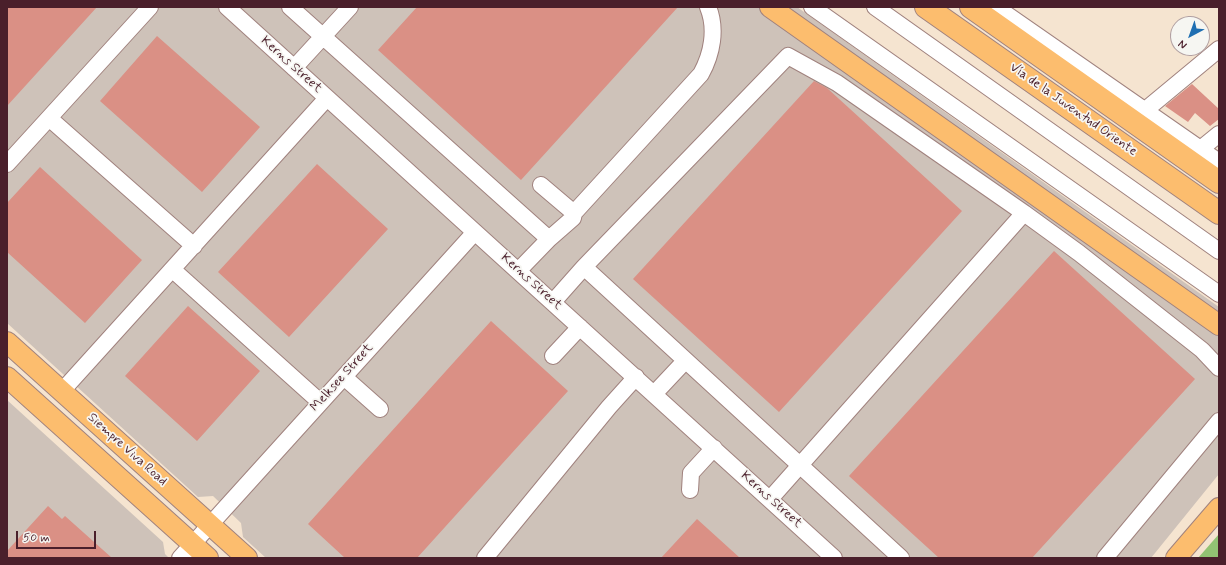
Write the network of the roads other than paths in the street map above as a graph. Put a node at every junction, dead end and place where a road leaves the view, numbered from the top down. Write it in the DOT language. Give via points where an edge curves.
graph roads {
  1 [pos="150,7"];
  2 [pos="227,7"];
  3 [pos="290,7"];
  4 [pos="350,7"];
  5 [pos="708,7"];
  6 [pos="770,7"];
  7 [pos="789,7"];
  8 [pos="812,7"];
  9 [pos="875,7"];
  10 [pos="926,7"];
  11 [pos="971,7"];
  12 [pos="1004,13"];
  13 [pos="323,36"];
  14 [pos="1219,49"];
  15 [pos="294,68"];
  16 [pos="327,98"];
  17 [pos="1139,116"];
  18 [pos="49,118"];
  19 [pos="1219,134"];
  20 [pos="1194,155"];
  21 [pos="1219,162"];
  22 [pos="7,164"];
  23 [pos="1219,182"];
  24 [pos="541,185"];
  25 [pos="574,213"];
  26 [pos="1024,213"];
  27 [pos="1219,213"];
  28 [pos="475,232"];
  29 [pos="549,239"];
  30 [pos="194,246"];
  31 [pos="1219,251"];
  32 [pos="584,267"];
  33 [pos="173,270"];
  34 [pos="518,270"];
  35 [pos="1219,294"];
  36 [pos="553,302"];
  37 [pos="1219,312"];
  38 [pos="1219,325"];
  39 [pos="580,327"];
  40 [pos="7,342"];
  41 [pos="553,356"];
  42 [pos="684,361"];
  43 [pos="1219,368"];
  44 [pos="7,377"];
  45 [pos="344,377"];
  46 [pos="636,377"];
  47 [pos="62,392"];
  48 [pos="654,394"];
  49 [pos="320,402"];
  50 [pos="380,410"];
  51 [pos="1219,421"];
  52 [pos="714,448"];
  53 [pos="800,466"];
  54 [pos="690,490"];
  55 [pos="770,499"];
  56 [pos="1219,508"];
  57 [pos="210,524"];
  58 [pos="186,551"];
  59 [pos="826,555"];
  60 [pos="208,558"];
  61 [pos="247,558"];
  62 [pos="485,558"];
  63 [pos="900,558"];
  64 [pos="1105,558"];
  65 [pos="1176,558"];
  1 -- 18 [label="street"];
  2 -- 15 [label="street, Kerns Street"];
  3 -- 13 [label="street"];
  4 -- 13 [label="street"];
  5 -- 25 [label="street" via="712,17 712,41 708,61 701,74"];
  6 -- 38 [label="main road"];
  7 -- 37 [label="main road"];
  8 -- 35 [label="street"];
  9 -- 31 [label="street"];
  10 -- 27 [label="highway, Vía de la Juventud Oriente"];
  11 -- 12 [label="highway, Vía de la Juventud Oriente"];
  12 -- 17 [label="highway, Vía de la Juventud Oriente"];
  13 -- 15 [label="street"];
  13 -- 29 [label="street"];
  14 -- 17 [label="street"];
  15 -- 16 [label="street, Kerns Street"];
  16 -- 28 [label="street, Kerns Street"];
  16 -- 30 [label="street"];
  17 -- 20 [label="highway, Vía de la Juventud Oriente"];
  18 -- 22 [label="street"];
  18 -- 30 [label="street"];
  19 -- 20 [label="street"];
  20 -- 21 [label="street"];
  20 -- 23 [label="highway, Vía de la Juventud Oriente"];
  24 -- 25 [label="street"];
  25 -- 29 [label="street" via="570,221"];
  26 -- 32 [label="street" via="837,83 788,56"];
  26 -- 43 [label="street" via="1202,350"];
  26 -- 53 [label="street"];
  28 -- 34 [label="street, Kerns Street"];
  28 -- 45 [label="street, Melksee Street"];
  29 -- 34 [label="street"];
  30 -- 33 [label="street"];
  32 -- 36 [label="street"];
  32 -- 42 [label="street"];
  33 -- 47 [label="street"];
  33 -- 49 [label="street"];
  34 -- 36 [label="street, Kerns Street"];
  36 -- 39 [label="street, Kerns Street"];
  39 -- 41 [label="street"];
  39 -- 46 [label="street, Kerns Street"];
  40 -- 47 [label="main road, Siempre Viva Road"];
  42 -- 48 [label="street"];
  42 -- 53 [label="street"];
  44 -- 58 [label="main road, Siempre Viva Road"];
  45 -- 49 [label="street, Melksee Street"];
  45 -- 50 [label="street"];
  46 -- 48 [label="street, Kerns Street"];
  46 -- 62 [label="street"];
  47 -- 57 [label="main road, Siempre Viva Road"];
  48 -- 52 [label="street, Kerns Street"];
  49 -- 57 [label="street, Melksee Street"];
  51 -- 64 [label="street"];
  52 -- 54 [label="street" via="692,473"];
  52 -- 55 [label="street, Kerns Street"];
  53 -- 55 [label="street"];
  53 -- 63 [label="street"];
  55 -- 59 [label="street, Kerns Street"];
  56 -- 65 [label="main road"];
  57 -- 58 [label="street, Melksee Street"];
  57 -- 61 [label="main road, Siempre Viva Road"];
  58 -- 60 [label="main road, Siempre Viva Road"];
}
